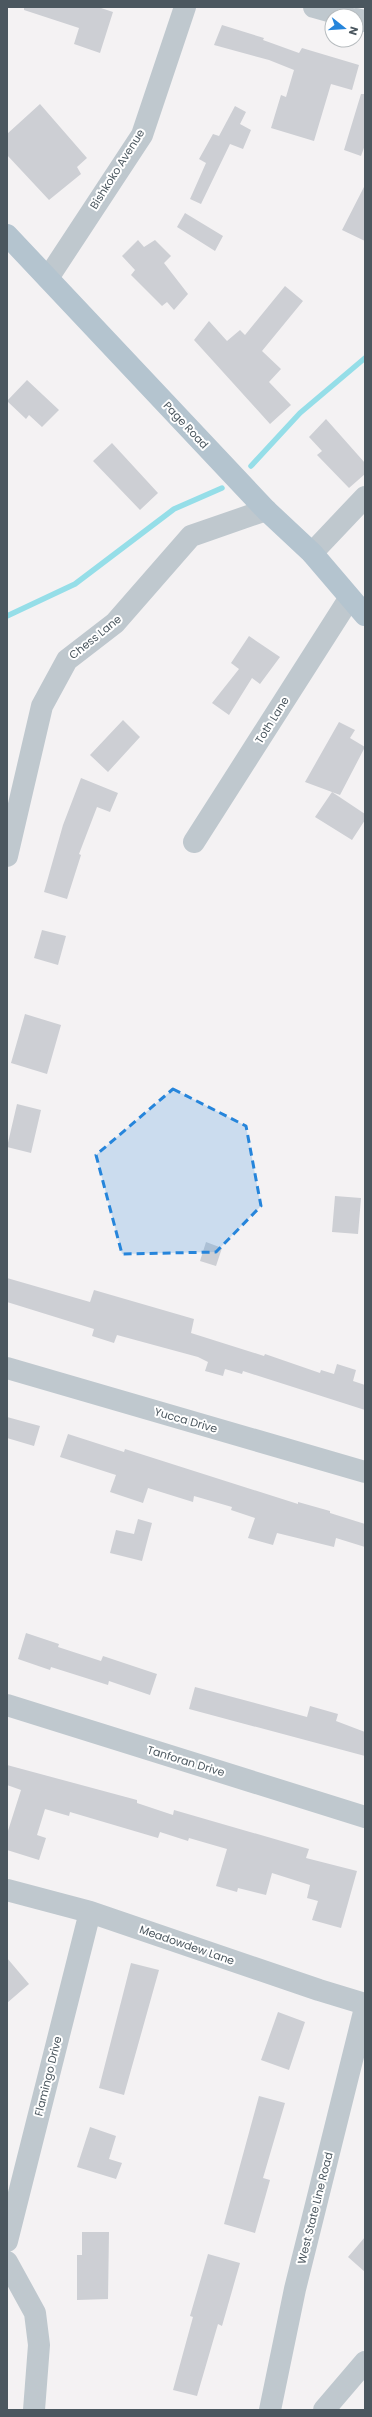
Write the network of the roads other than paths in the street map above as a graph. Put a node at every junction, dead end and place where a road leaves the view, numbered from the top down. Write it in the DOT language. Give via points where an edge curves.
graph roads {
  1 [pos="185,7"];
  2 [pos="314,7"];
  3 [pos="324,10"];
  4 [pos="7,235"];
  5 [pos="48,278"];
  6 [pos="365,497"];
  7 [pos="266,510"];
  8 [pos="312,553"];
  9 [pos="349,598"];
  10 [pos="365,615"];
  11 [pos="194,842"];
  12 [pos="7,856"];
  13 [pos="7,1368"];
  14 [pos="365,1472"];
  15 [pos="7,1705"];
  16 [pos="365,1817"];
  17 [pos="7,1890"];
  18 [pos="90,1912"];
  19 [pos="365,2004"];
  20 [pos="365,2008"];
  21 [pos="7,2241"];
  22 [pos="7,2262"];
  23 [pos="365,2362"];
  24 [pos="34,2410"];
  25 [pos="270,2410"];
  26 [pos="324,2410"];
  1 -- 5 [label="street, Bishkoko Avenue" via="142,135"];
  2 -- 3 [label="street"];
  4 -- 5 [label="main road, Page Road"];
  5 -- 7 [label="main road, Page Road"];
  6 -- 8 [label="street"];
  7 -- 8 [label="main road, Page Road"];
  7 -- 12 [label="street, Chess Lane" via="191,536 116,623 67,660 42,706"];
  8 -- 9 [label="main road, Page Road"];
  9 -- 10 [label="main road, Page Road"];
  9 -- 11 [label="street, Toth Lane"];
  13 -- 14 [label="street, Yucca Drive"];
  15 -- 16 [label="street, Tanforan Drive"];
  17 -- 18 [label="street, Meadowdew Lane"];
  18 -- 19 [label="street, Meadowdew Lane"];
  18 -- 21 [label="street, Flamingo Drive"];
  20 -- 25 [label="street, West State Line Road" via="297,2282"];
  22 -- 24 [label="street" via="35,2313 39,2345"];
  23 -- 26 [label="street"];
}
